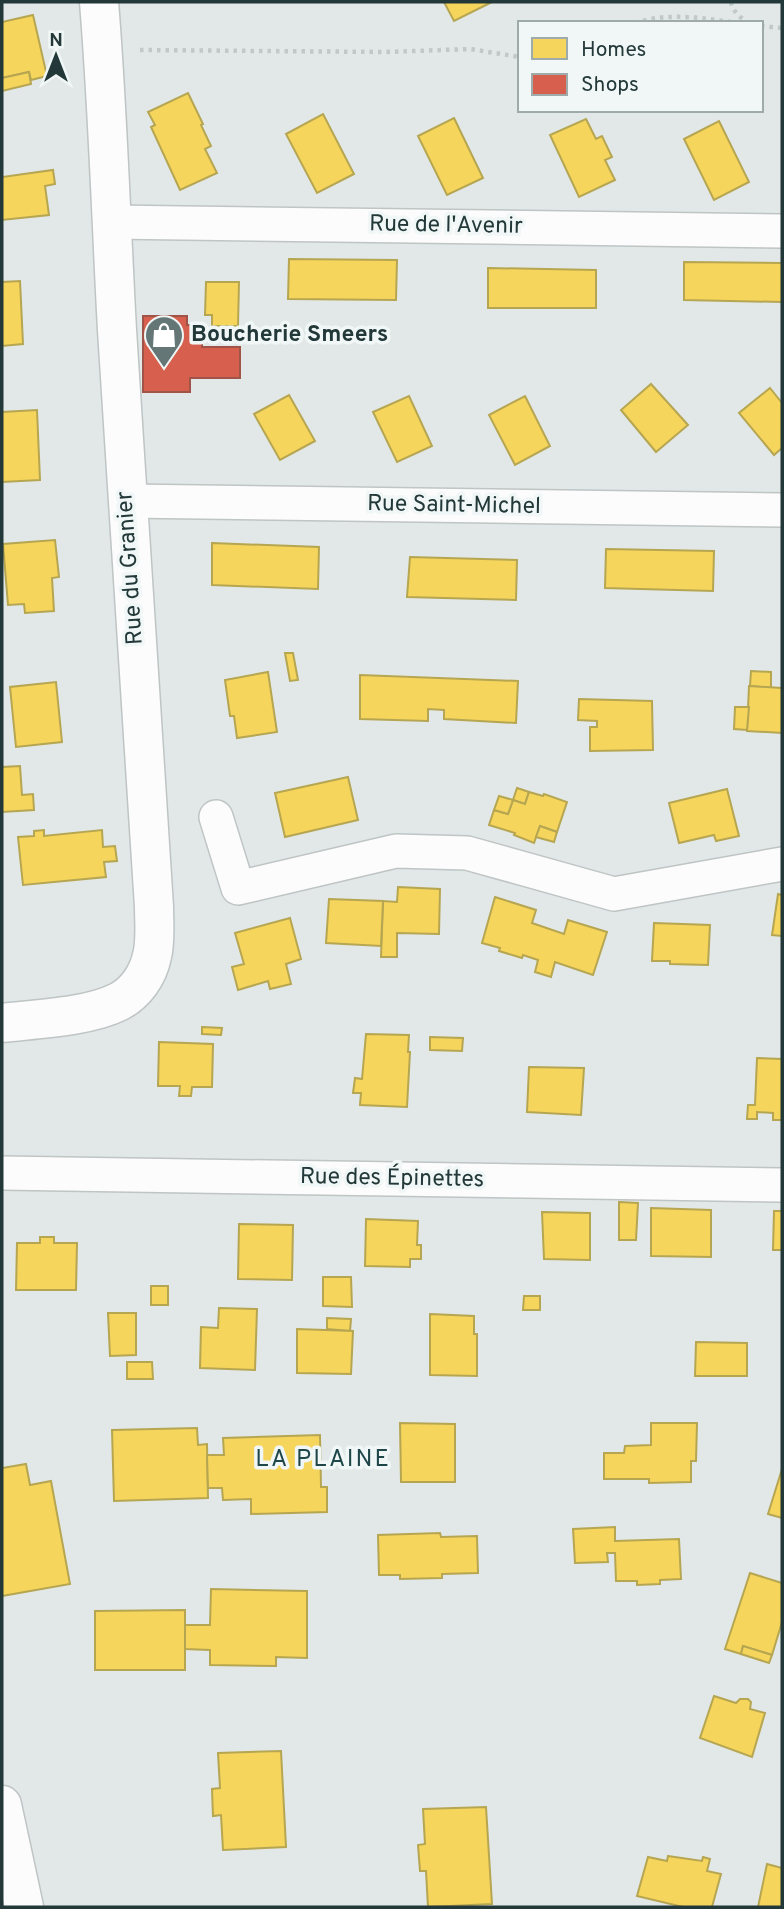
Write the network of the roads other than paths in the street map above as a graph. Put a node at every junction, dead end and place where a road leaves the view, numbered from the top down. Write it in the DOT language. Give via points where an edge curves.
graph roads {
  1 [pos="99,2"];
  2 [pos="111,222"];
  3 [pos="782,231"];
  4 [pos="127,501"];
  5 [pos="782,510"];
  6 [pos="216,817"];
  7 [pos="782,864"];
  8 [pos="2,1023"];
  9 [pos="2,1173"];
  10 [pos="782,1185"];
  11 [pos="2,1805"];
  12 [pos="23,1907"];
  1 -- 2 [label="street, Rue du Granier"];
  2 -- 3 [label="street, Rue de l'Avenir"];
  2 -- 4 [label="street, Rue du Granier"];
  4 -- 5 [label="street, Rue Saint-Michel"];
  4 -- 8 [label="street, Rue du Granier" via="154,908 153,954 137,987 119,1002"];
  6 -- 7 [label="street" via="238,888 396,851 467,853 614,894"];
  9 -- 10 [label="street, Rue des Épinettes"];
  11 -- 12 [label="street"];
}
